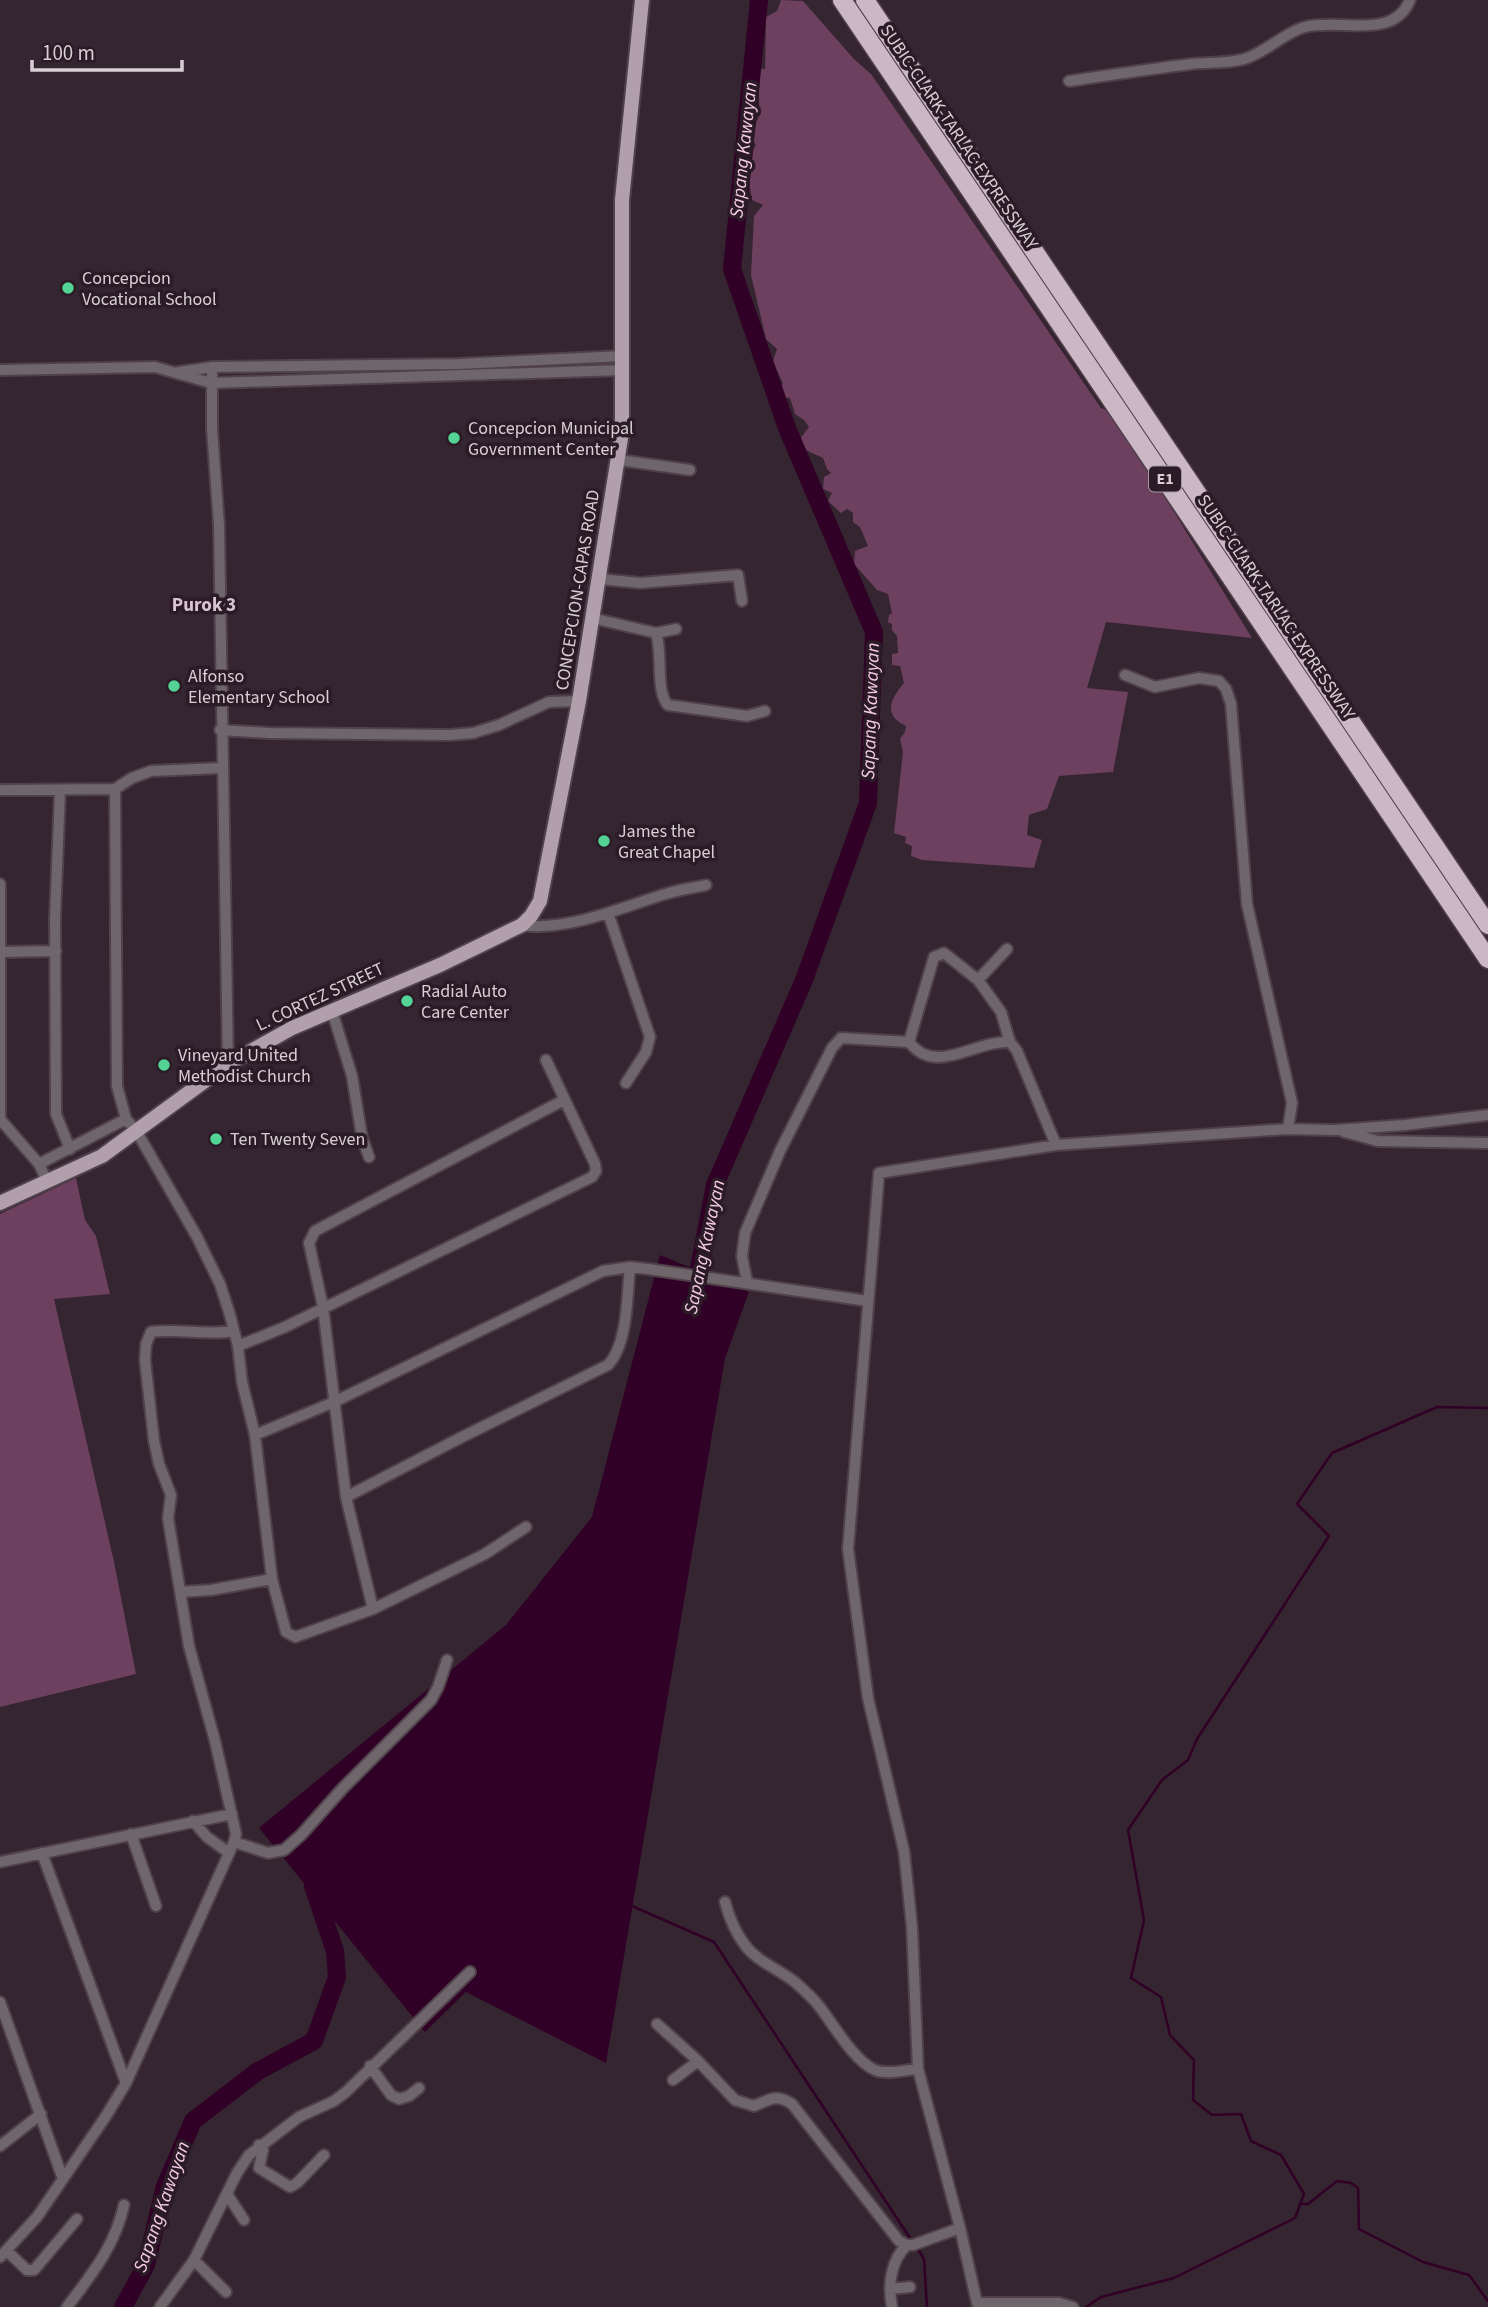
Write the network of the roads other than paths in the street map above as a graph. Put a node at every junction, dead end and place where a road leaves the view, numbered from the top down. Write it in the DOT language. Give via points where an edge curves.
graph roads {
  1 [pos="642,0"];
  2 [pos="842,0"];
  3 [pos="865,0"];
  4 [pos="1410,0"];
  5 [pos="1069,81"];
  6 [pos="623,363"];
  7 [pos="212,367"];
  8 [pos="0,370"];
  9 [pos="176,373"];
  10 [pos="211,383"];
  11 [pos="618,460"];
  12 [pos="690,470"];
  13 [pos="600,579"];
  14 [pos="742,601"];
  15 [pos="592,618"];
  16 [pos="676,629"];
  17 [pos="656,633"];
  18 [pos="1125,675"];
  19 [pos="579,701"];
  20 [pos="765,711"];
  21 [pos="220,730"];
  22 [pos="221,768"];
  23 [pos="115,789"];
  24 [pos="0,790"];
  25 [pos="60,791"];
  26 [pos="0,884"];
  27 [pos="706,885"];
  28 [pos="608,912"];
  29 [pos="522,925"];
  30 [pos="1488,925"];
  31 [pos="1007,950"];
  32 [pos="56,951"];
  33 [pos="1,952"];
  34 [pos="1488,959"];
  35 [pos="978,980"];
  36 [pos="332,1011"];
  37 [pos="909,1042"];
  38 [pos="1010,1042"];
  39 [pos="547,1060"];
  40 [pos="228,1064"];
  41 [pos="626,1083"];
  42 [pos="564,1101"];
  43 [pos="1488,1115"];
  44 [pos="0,1119"];
  45 [pos="126,1119"];
  46 [pos="1288,1129"];
  47 [pos="1335,1130"];
  48 [pos="137,1132"];
  49 [pos="1488,1143"];
  50 [pos="1056,1145"];
  51 [pos="70,1149"];
  52 [pos="369,1157"];
  53 [pos="39,1164"];
  54 [pos="48,1183"];
  55 [pos="0,1203"];
  56 [pos="630,1267"];
  57 [pos="747,1282"];
  58 [pos="868,1301"];
  59 [pos="323,1307"];
  60 [pos="234,1331"];
  61 [pos="238,1346"];
  62 [pos="334,1402"];
  63 [pos="255,1435"];
  64 [pos="346,1497"];
  65 [pos="526,1527"];
  66 [pos="272,1579"];
  67 [pos="180,1592"];
  68 [pos="373,1609"];
  69 [pos="447,1660"];
  70 [pos="232,1814"];
  71 [pos="193,1821"];
  72 [pos="131,1834"];
  73 [pos="232,1848"];
  74 [pos="42,1853"];
  75 [pos="0,1862"];
  76 [pos="725,1902"];
  77 [pos="156,1906"];
  78 [pos="470,1972"];
  79 [pos="0,2002"];
  80 [pos="657,2024"];
  81 [pos="4,2028"];
  82 [pos="698,2061"];
  83 [pos="370,2066"];
  84 [pos="918,2069"];
  85 [pos="673,2080"];
  86 [pos="126,2083"];
  87 [pos="419,2088"];
  88 [pos="41,2113"];
  89 [pos="259,2145"];
  90 [pos="0,2146"];
  91 [pos="324,2155"];
  92 [pos="63,2179"];
  93 [pos="227,2194"];
  94 [pos="124,2204"];
  95 [pos="77,2219"];
  96 [pos="244,2220"];
  97 [pos="960,2228"];
  98 [pos="906,2245"];
  99 [pos="4,2254"];
  100 [pos="194,2260"];
  101 [pos="910,2287"];
  102 [pos="890,2289"];
  103 [pos="226,2292"];
  104 [pos="977,2305"];
  105 [pos="163,2306"];
  106 [pos="67,2307"];
  107 [pos="892,2307"];
  108 [pos="1073,2307"];
  1 -- 6 [label="main road, CONCEPCION-CAPAS ROAD" via="622,187"];
  2 -- 34 [label="highway, SUBIC-CLARK-TARLAC EXPRESSWAY / E1"];
  3 -- 30 [label="highway, SUBIC-CLARK-TARLAC EXPRESSWAY / E1"];
  4 -- 5 [label="street" via="1405,13 1386,23 1302,27 1243,60"];
  6 -- 7 [label="street"];
  6 -- 10 [label="street"];
  6 -- 11 [label="main road, CONCEPCION-CAPAS ROAD"];
  7 -- 9 [label="street"];
  7 -- 10 [label="street"];
  8 -- 9 [label="street" via="133,366"];
  9 -- 10 [label="street"];
  10 -- 21 [label="street" via="219,525"];
  11 -- 12 [label="street"];
  11 -- 13 [label="main road, CONCEPCION-CAPAS ROAD"];
  13 -- 14 [label="street" via="640,583 738,575"];
  13 -- 15 [label="main road, CONCEPCION-CAPAS ROAD"];
  15 -- 17 [label="street"];
  15 -- 19 [label="main road, CONCEPCION-CAPAS ROAD"];
  16 -- 17 [label="street"];
  17 -- 20 [label="street" via="662,692 668,705 747,716"];
  18 -- 46 [label="street" via="1155,687 1199,678 1219,681 1226,690 1231,704 1247,904 1292,1103"];
  19 -- 21 [label="street" via="549,702 499,725 450,735"];
  19 -- 29 [label="main road, CONCEPCION-CAPAS ROAD" via="545,884 540,901"];
  21 -- 22 [label="street"];
  22 -- 23 [label="street" via="151,771"];
  22 -- 40 [label="street"];
  23 -- 25 [label="street"];
  23 -- 45 [label="street" via="117,1086"];
  24 -- 25 [label="street"];
  25 -- 32 [label="street"];
  26 -- 33 [label="street"];
  27 -- 28 [label="street"];
  28 -- 29 [label="street" via="538,928"];
  28 -- 41 [label="street" via="650,1037"];
  29 -- 36 [label="main road, L. CORTEZ STREET"];
  31 -- 35 [label="street"];
  32 -- 33 [label="street"];
  32 -- 51 [label="street" via="56,1114"];
  33 -- 44 [label="street"];
  35 -- 37 [label="street" via="944,953 934,957"];
  35 -- 38 [label="street" via="1001,1012"];
  36 -- 40 [label="main road, L. CORTEZ STREET"];
  36 -- 52 [label="street"];
  37 -- 38 [label="street" via="927,1057 941,1058 996,1041"];
  37 -- 57 [label="street" via="841,1038 832,1048 745,1233 742,1256"];
  38 -- 50 [label="street"];
  39 -- 42 [label="street"];
  40 -- 48 [label="main road, L. CORTEZ STREET"];
  42 -- 59 [label="street" via="315,1231 309,1243"];
  42 -- 59 [label="street" via="596,1164 592,1177"];
  43 -- 47 [label="street"];
  44 -- 53 [label="street"];
  45 -- 48 [label="street"];
  45 -- 51 [label="street"];
  46 -- 47 [label="street"];
  46 -- 50 [label="street"];
  47 -- 49 [label="street" via="1378,1141"];
  48 -- 54 [label="main road, L. CORTEZ STREET"];
  48 -- 60 [label="street" via="220,1284"];
  50 -- 58 [label="street" via="878,1173"];
  51 -- 53 [label="street"];
  53 -- 54 [label="street"];
  54 -- 55 [label="main road, L. CORTEZ STREET"];
  56 -- 57 [label="street"];
  56 -- 62 [label="street" via="603,1271"];
  56 -- 64 [label="street" via="623,1333 608,1365"];
  57 -- 58 [label="street"];
  58 -- 84 [label="street" via="848,1549 868,1698 904,1851"];
  59 -- 61 [label="street"];
  59 -- 62 [label="street"];
  60 -- 61 [label="street"];
  60 -- 67 [label="street" via="213,1334 168,1329 151,1332 146,1343 154,1441 171,1495 168,1518"];
  61 -- 63 [label="street"];
  62 -- 63 [label="street"];
  62 -- 64 [label="street"];
  63 -- 66 [label="street"];
  64 -- 68 [label="street"];
  65 -- 68 [label="street" via="485,1554"];
  66 -- 67 [label="street"];
  66 -- 68 [label="street" via="286,1632 295,1637"];
  67 -- 70 [label="street" via="189,1646"];
  69 -- 73 [label="street" via="431,1700 302,1835 284,1850 268,1853"];
  70 -- 71 [label="street"];
  70 -- 73 [label="street" via="236,1834"];
  71 -- 72 [label="street"];
  71 -- 73 [label="street" via="208,1838"];
  72 -- 74 [label="street"];
  72 -- 77 [label="street"];
  73 -- 86 [label="street"];
  74 -- 75 [label="street"];
  74 -- 86 [label="street"];
  76 -- 84 [label="street" via="744,1945 810,1996 865,2063 883,2071"];
  78 -- 83 [label="street"];
  79 -- 81 [label="street"];
  80 -- 82 [label="street"];
  81 -- 88 [label="street"];
  82 -- 85 [label="street"];
  82 -- 98 [label="street" via="744,2105 783,2097 792,2104 878,2217"];
  83 -- 87 [label="street" via="399,2099"];
  83 -- 89 [label="street" via="334,2101 299,2117"];
  84 -- 97 [label="street"];
  86 -- 92 [label="street"];
  88 -- 90 [label="street"];
  88 -- 92 [label="street"];
  89 -- 91 [label="street" via="263,2150 259,2168 290,2187"];
  89 -- 93 [label="street"];
  92 -- 99 [label="street"];
  93 -- 96 [label="street"];
  93 -- 100 [label="street"];
  94 -- 106 [label="street" via="101,2262"];
  95 -- 99 [label="street" via="34,2270"];
  97 -- 98 [label="street"];
  97 -- 104 [label="street"];
  98 -- 102 [label="street" via="893,2269"];
  100 -- 103 [label="street"];
  100 -- 105 [label="street"];
  101 -- 102 [label="street"];
  102 -- 107 [label="street"];
  104 -- 108 [label="street" via="1059,2302"];
}
